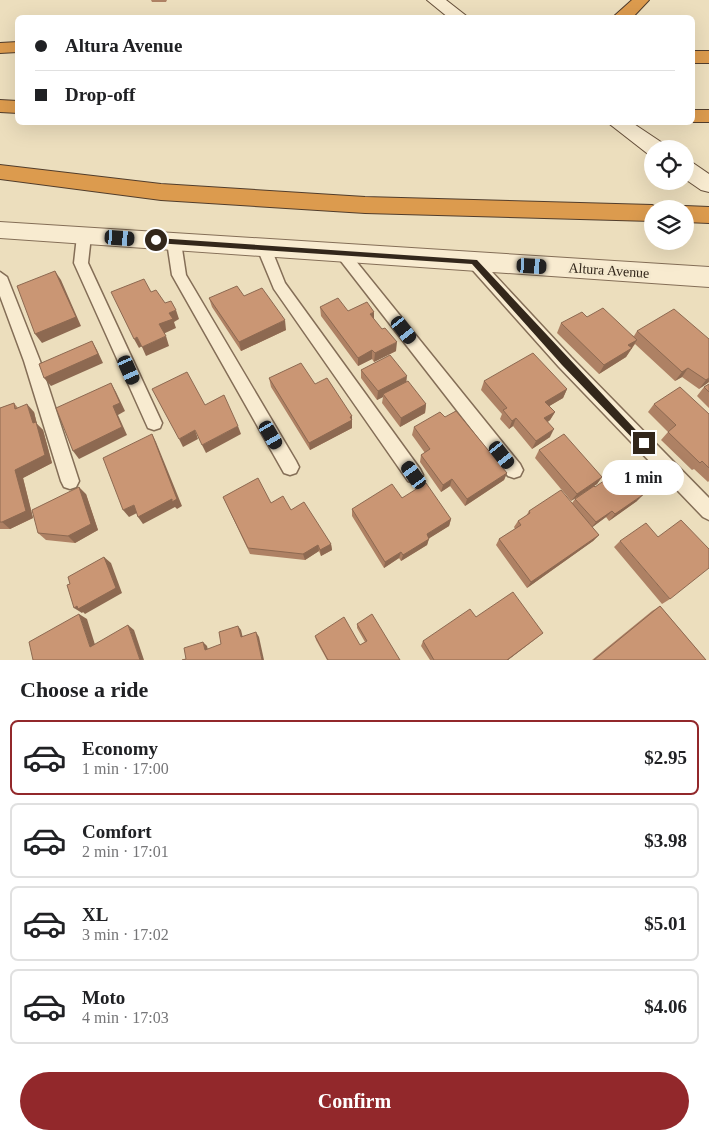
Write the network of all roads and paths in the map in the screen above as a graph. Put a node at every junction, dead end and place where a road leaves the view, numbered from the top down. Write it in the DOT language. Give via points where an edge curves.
graph roads {
  1 [pos="435,0"];
  2 [pos="641,0"];
  3 [pos="457,15"];
  4 [pos="625,15"];
  5 [pos="15,47"];
  6 [pos="0,48"];
  7 [pos="0,57"];
  8 [pos="695,57"];
  9 [pos="709,57"];
  10 [pos="15,58"];
  11 [pos="0,106"];
  12 [pos="15,107"];
  13 [pos="695,116"];
  14 [pos="709,116"];
  15 [pos="621,125"];
  16 [pos="644,141"];
  17 [pos="0,172"];
  18 [pos="644,213"];
  19 [pos="694,214"];
  20 [pos="709,215"];
  21 [pos="0,230"];
  22 [pos="84,236"];
  23 [pos="174,242"];
  24 [pos="264,248"];
  25 [pos="342,253"];
  26 [pos="474,262"];
  27 [pos="0,277"];
  28 [pos="709,277"];
  29 [pos="154,423"];
  30 [pos="290,467"];
  31 [pos="514,470"];
  32 [pos="414,475"];
  33 [pos="70,480"];
  34 [pos="709,510"];
  1 -- 3 [label="street"];
  2 -- 4 [label="highway"];
  5 -- 6 [label="highway"];
  7 -- 10 [label="highway"];
  8 -- 9 [label="highway"];
  11 -- 12 [label="highway"];
  13 -- 14 [label="highway"];
  15 -- 16 [label="street"];
  17 -- 18 [label="highway" via="161,192 365,205"];
  19 -- 20 [label="highway"];
  21 -- 22 [label="street, Altura Avenue"];
  22 -- 23 [label="street, Altura Avenue"];
  22 -- 29 [label="lane" via="81,263"];
  23 -- 24 [label="street, Altura Avenue"];
  23 -- 30 [label="lane" via="179,274"];
  24 -- 25 [label="street, Altura Avenue"];
  24 -- 32 [label="lane" via="279,285"];
  25 -- 26 [label="street, Altura Avenue"];
  25 -- 31 [label="lane"];
  26 -- 28 [label="street, Altura Avenue"];
  26 -- 34 [label="lane" via="565,362"];
  27 -- 33 [label="lane" via="32,362"];
}
